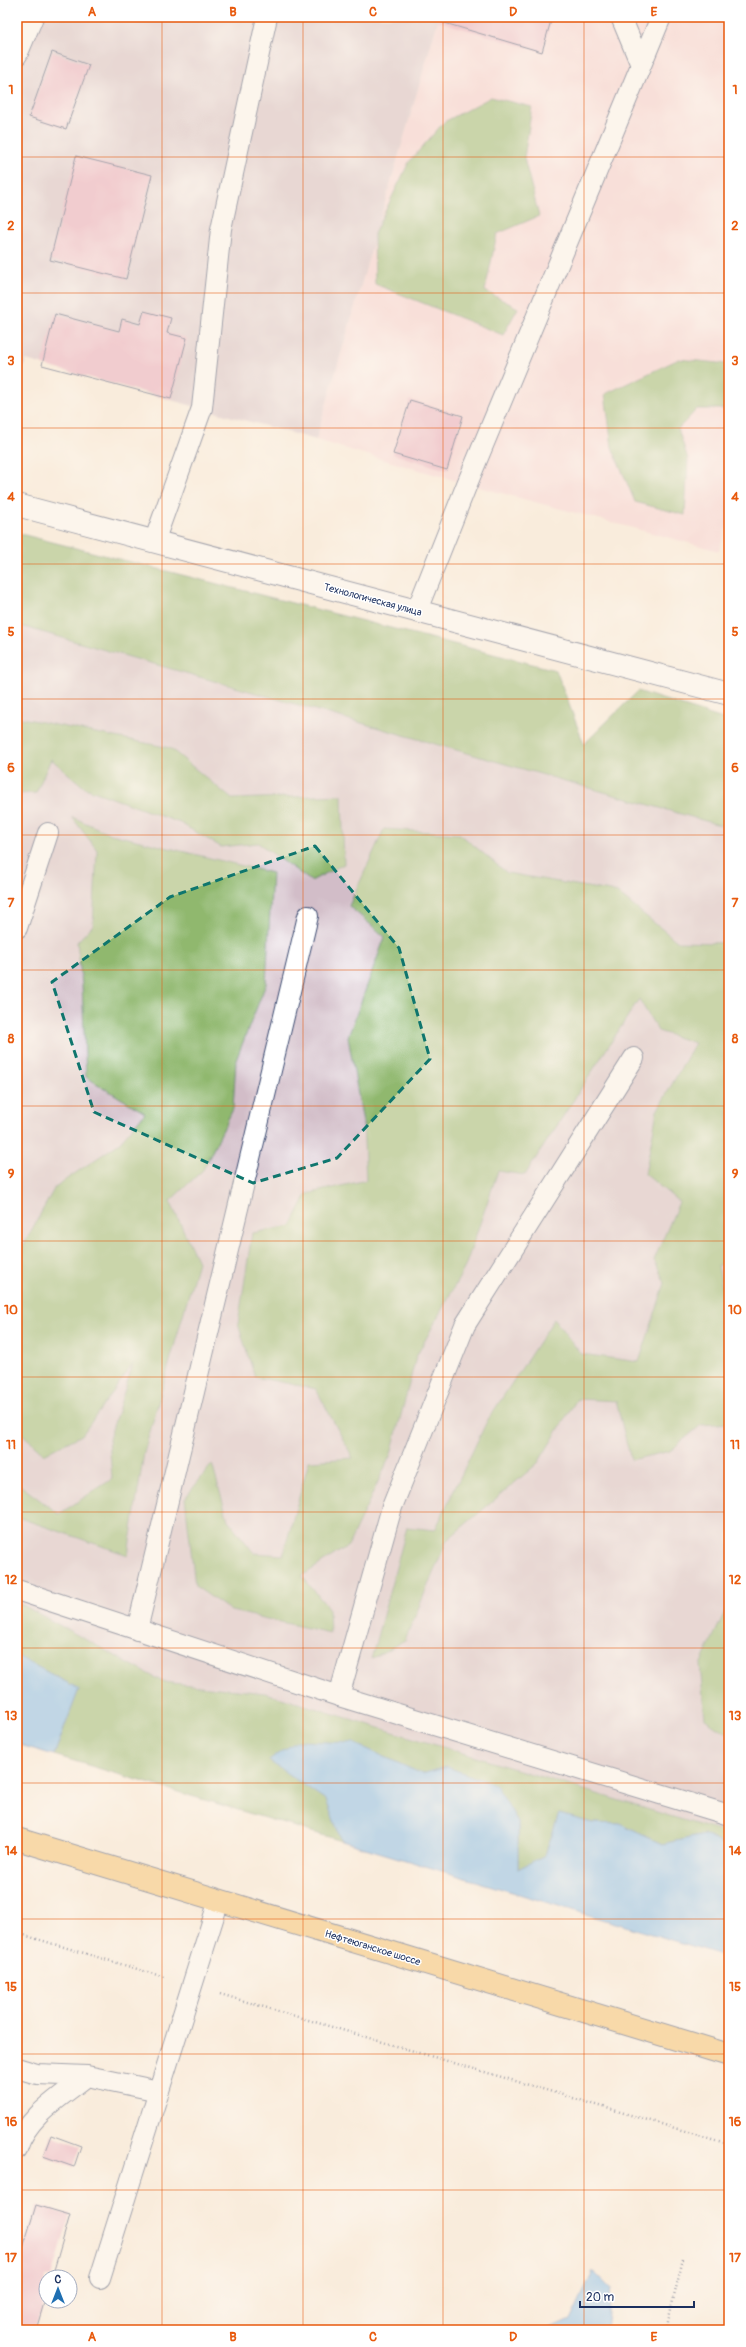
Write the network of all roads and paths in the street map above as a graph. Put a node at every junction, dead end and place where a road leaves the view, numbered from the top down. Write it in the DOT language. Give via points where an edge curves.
graph roads {
  1 [pos="33,17"];
  2 [pos="267,17"];
  3 [pos="621,17"];
  4 [pos="661,17"];
  5 [pos="17,55"];
  6 [pos="641,65"];
  7 [pos="17,505"];
  8 [pos="154,542"];
  9 [pos="417,610"];
  10 [pos="729,694"];
  11 [pos="48,833"];
  12 [pos="308,916"];
  13 [pos="17,928"];
  14 [pos="634,1058"];
  15 [pos="17,1590"];
  16 [pos="137,1630"];
  17 [pos="339,1696"];
  18 [pos="729,1815"];
  19 [pos="17,1839"];
  20 [pos="219,1900"];
  21 [pos="17,1933"];
  22 [pos="192,1986"];
  23 [pos="729,2055"];
  24 [pos="17,2068"];
  25 [pos="87,2076"];
  26 [pos="159,2091"];
  27 [pos="18,2142"];
  28 [pos="729,2144"];
  29 [pos="683,2259"];
  30 [pos="100,2278"];
  31 [pos="666,2330"];
  1 -- 5 [label="lane"];
  2 -- 8 [label="lane" via="221,229 202,408"];
  3 -- 6 [label="lane"];
  4 -- 6 [label="lane"];
  6 -- 9 [label="lane"];
  7 -- 8 [label="street, Технологическая улица"];
  8 -- 9 [label="street, Технологическая улица"];
  9 -- 10 [label="street, Технологическая улица"];
  11 -- 13 [label="lane"];
  12 -- 16 [label="lane"];
  14 -- 17 [label="lane" via="465,1325 392,1506"];
  15 -- 16 [label="lane"];
  16 -- 17 [label="lane"];
  17 -- 18 [label="lane"];
  19 -- 20 [label="main road, Нефтеюганское шоссе"];
  20 -- 22 [label="lane"];
  20 -- 23 [label="main road, Нефтеюганское шоссе"];
  21 -- 22 [label="path"];
  22 -- 26 [label="lane"];
  22 -- 28 [label="path"];
  24 -- 25 [label="lane" via="37,2074"];
  25 -- 26 [label="lane"];
  25 -- 27 [label="lane" via="36,2116"];
  26 -- 30 [label="lane"];
  29 -- 31 [label="path"];
}
